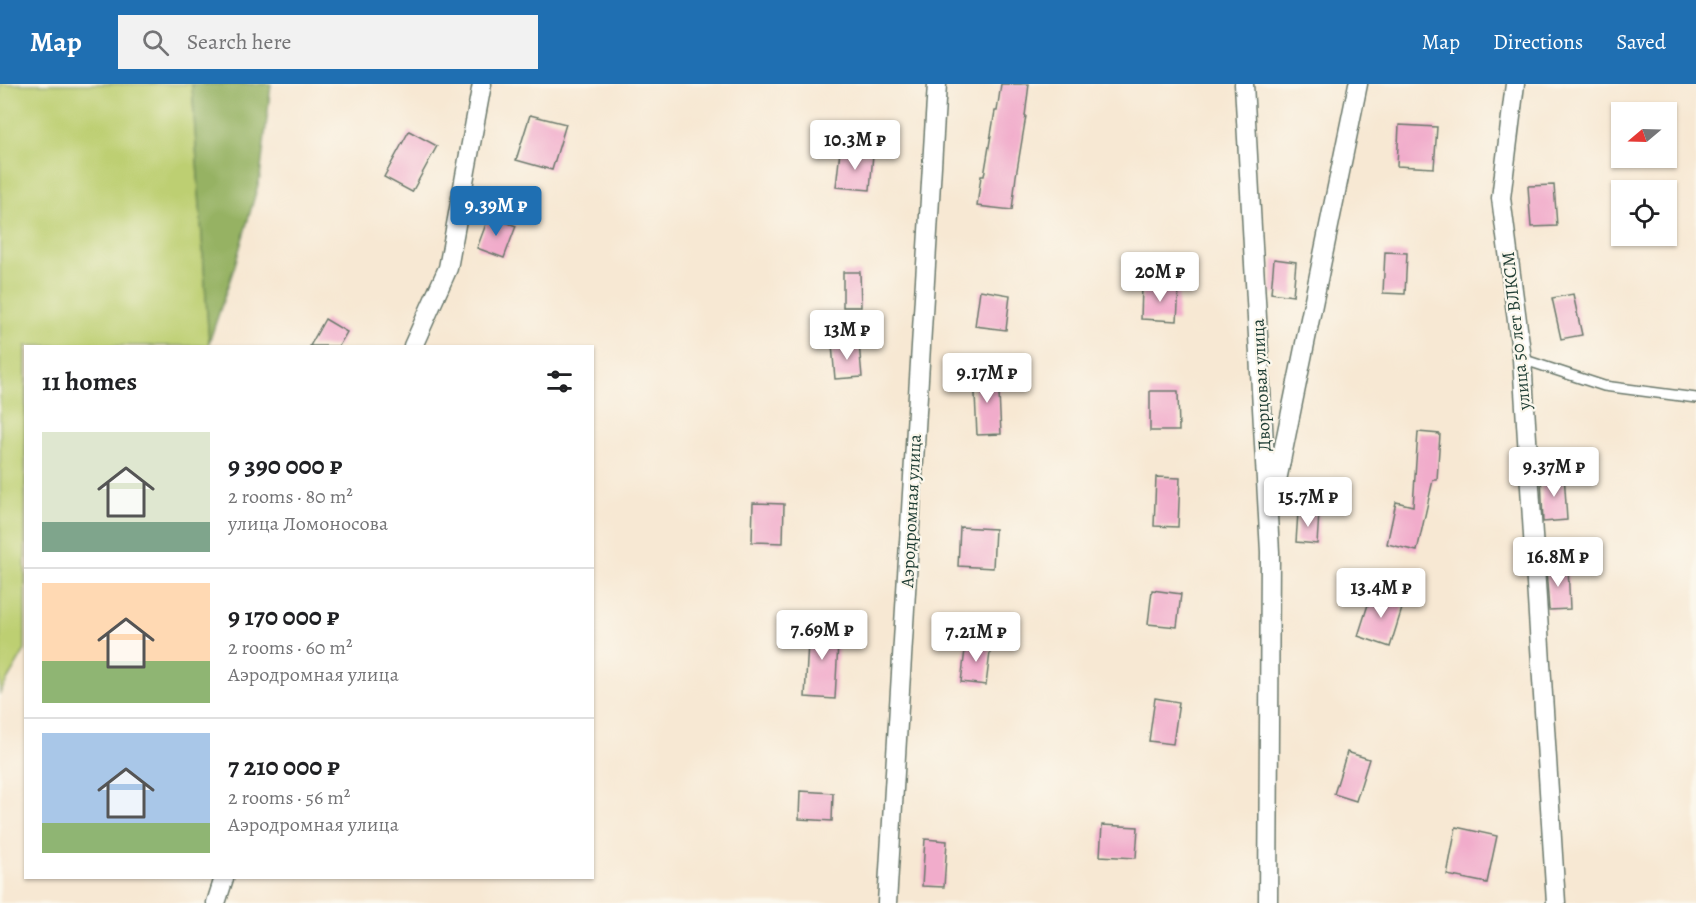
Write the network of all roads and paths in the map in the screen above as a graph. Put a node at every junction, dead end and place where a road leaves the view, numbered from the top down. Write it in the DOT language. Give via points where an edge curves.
graph roads {
  1 [pos="482,84"];
  2 [pos="937,84"];
  3 [pos="1244,84"];
  4 [pos="1358,84"];
  5 [pos="1515,84"];
  6 [pos="413,345"];
  7 [pos="1522,359"];
  8 [pos="1696,398"];
  9 [pos="1268,525"];
  10 [pos="224,879"];
  11 [pos="216,903"];
  12 [pos="887,903"];
  13 [pos="1268,903"];
  14 [pos="1557,903"];
  1 -- 6 [label="street" via="448,268"];
  2 -- 12 [label="street, Аэродромная улица"];
  3 -- 9 [label="street, Дворцовая улица"];
  4 -- 9 [label="street"];
  5 -- 7 [label="street, улица 50 лет ВЛКСМ" via="1501,198"];
  7 -- 8 [label="lane" via="1604,386"];
  7 -- 14 [label="street, улица 50 лет ВЛКСМ"];
  9 -- 13 [label="street, Дворцовая улица"];
  10 -- 11 [label="street"];
}
